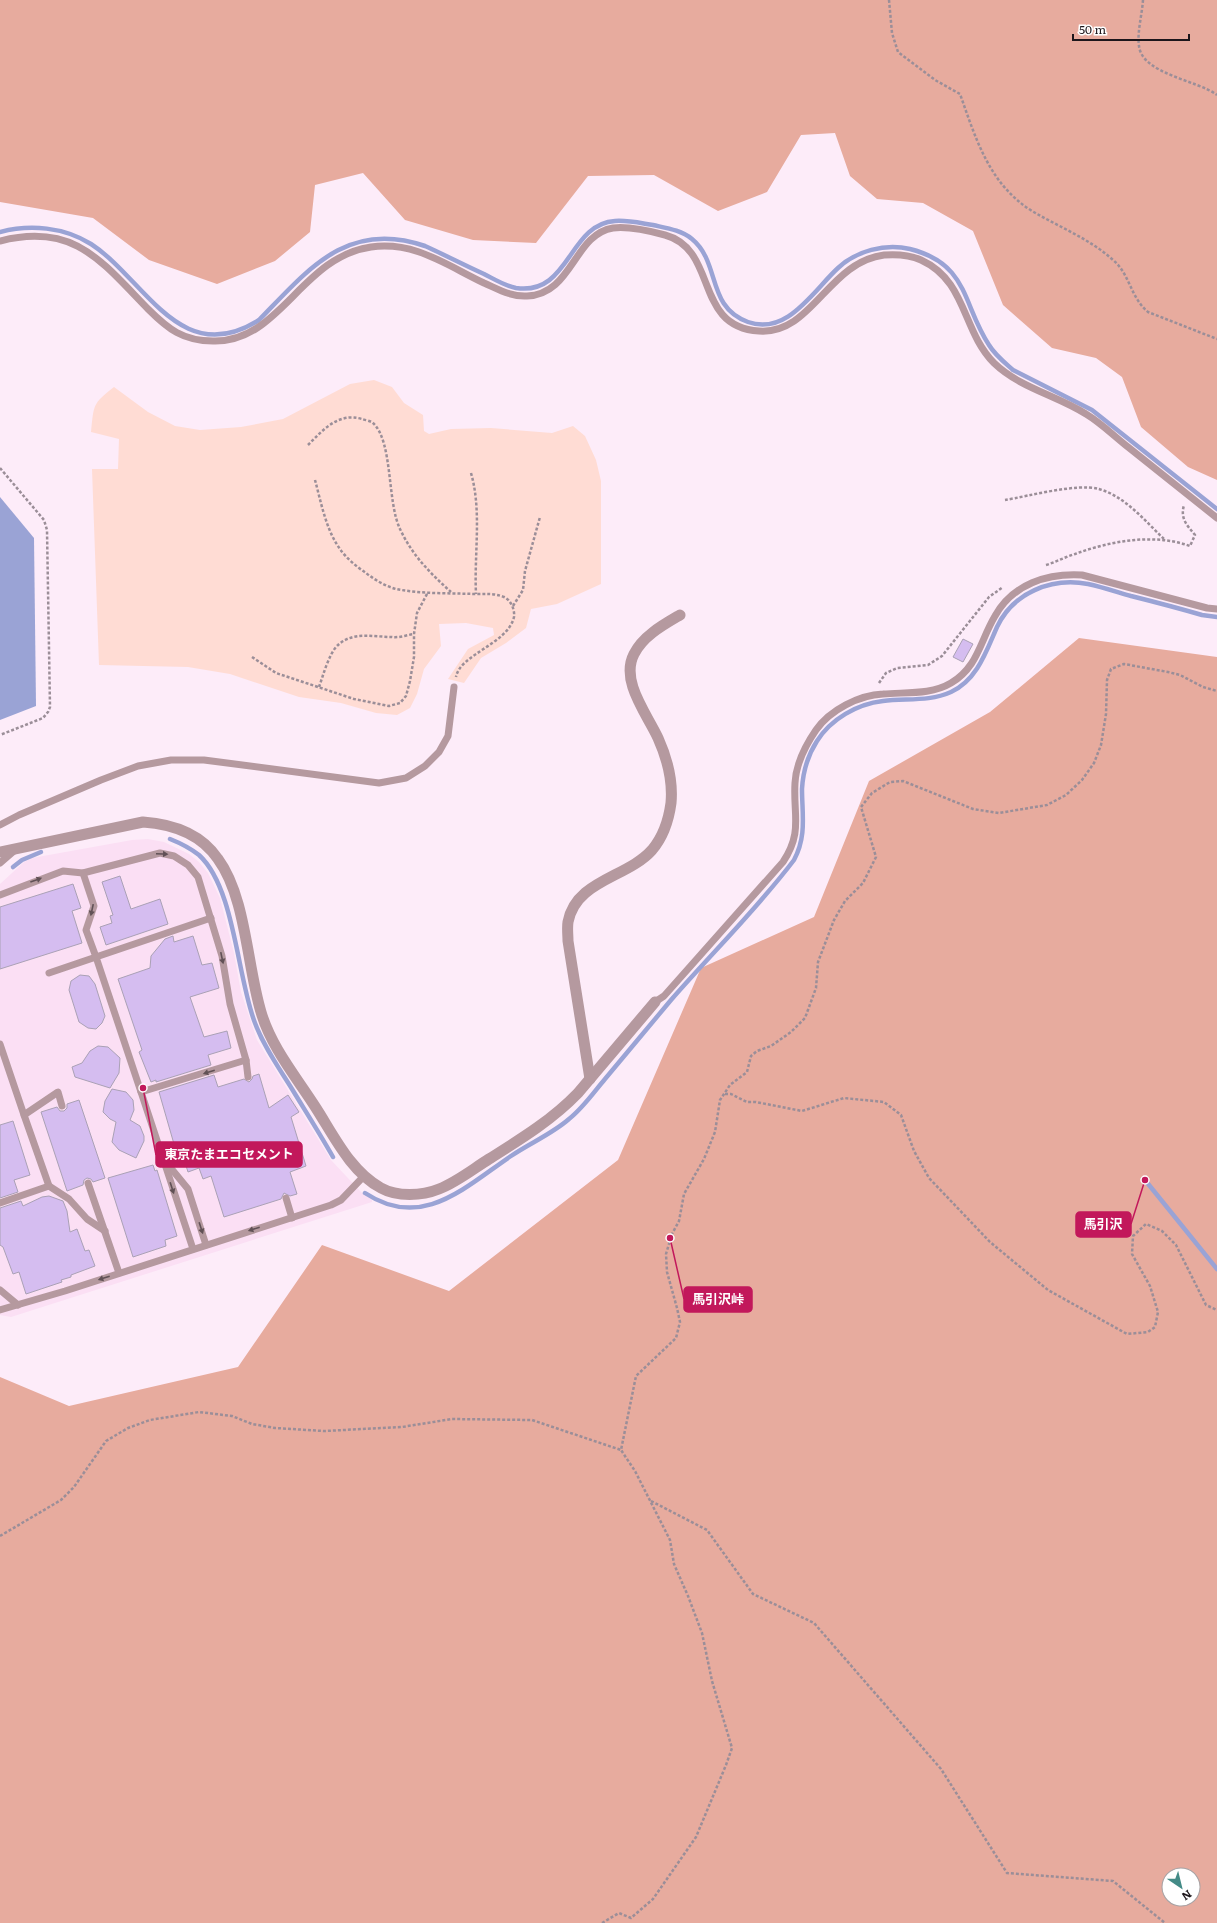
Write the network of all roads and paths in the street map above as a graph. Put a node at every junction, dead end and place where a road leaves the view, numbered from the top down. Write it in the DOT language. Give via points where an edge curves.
graph roads {
  1 [pos="890,0"];
  2 [pos="1143,0"];
  3 [pos="1217,94"];
  4 [pos="0,241"];
  5 [pos="1217,339"];
  6 [pos="308,445"];
  7 [pos="0,468"];
  8 [pos="471,473"];
  9 [pos="315,480"];
  10 [pos="1005,500"];
  11 [pos="540,517"];
  12 [pos="1217,518"];
  13 [pos="1165,539"];
  14 [pos="428,592"];
  15 [pos="452,592"];
  16 [pos="476,594"];
  17 [pos="513,606"];
  18 [pos="1217,609"];
  19 [pos="680,615"];
  20 [pos="414,634"];
  21 [pos="252,657"];
  22 [pos="454,687"];
  23 [pos="319,688"];
  24 [pos="1217,691"];
  25 [pos="0,735"];
  26 [pos="0,825"];
  27 [pos="18,848"];
  28 [pos="0,852"];
  29 [pos="0,863"];
  30 [pos="83,873"];
  31 [pos="0,895"];
  32 [pos="211,918"];
  33 [pos="96,957"];
  34 [pos="49,973"];
  35 [pos="655,1002"];
  36 [pos="0,1044"];
  37 [pos="246,1060"];
  38 [pos="248,1077"];
  39 [pos="590,1079"];
  40 [pos="141,1092"];
  41 [pos="724,1094"];
  42 [pos="62,1106"];
  43 [pos="24,1115"];
  44 [pos="163,1158"];
  45 [pos="364,1176"];
  46 [pos="88,1183"];
  47 [pos="49,1186"];
  48 [pos="286,1198"];
  49 [pos="0,1203"];
  50 [pos="292,1218"];
  51 [pos="105,1231"];
  52 [pos="206,1245"];
  53 [pos="193,1249"];
  54 [pos="119,1274"];
  55 [pos="0,1290"];
  56 [pos="18,1305"];
  57 [pos="0,1310"];
  58 [pos="1217,1310"];
  59 [pos="621,1450"];
  60 [pos="650,1501"];
  61 [pos="0,1536"];
  62 [pos="602,1923"];
  63 [pos="1166,1923"];
  1 -- 5 [label="path" via="892,33 898,52 935,80 960,94 981,152 1007,192 1031,210 1090,243 1114,260 1123,270 1140,305 1148,312"];
  2 -- 3 [label="path" via="1140,55 1157,68"];
  4 -- 12 [label="lane" via="32,235 67,242 84,249 108,269 164,325 181,336 218,342 254,332 322,268 352,251 372,247 415,249 508,294 528,296 549,290 560,281 588,242 610,228 629,228 666,236 688,247 695,256 712,302 719,311 731,323 761,332 780,329 800,317 842,273 857,263 874,256 891,254 914,258 926,262 948,280 983,351 1000,368 1012,378 1087,414"];
  6 -- 15 [label="path" via="328,425 338,420 356,418 373,423 383,437 399,528 425,568"];
  7 -- 25 [label="path" via="44,520 47,530 50,707 43,718"];
  8 -- 16 [label="path" via="476,488 477,508"];
  9 -- 14 [label="path" via="329,528 340,548 354,563 376,581 395,588"];
  10 -- 13 [label="path" via="1080,488 1099,489 1136,511"];
  11 -- 17 [label="path" via="525,571 523,590"];
  14 -- 15 [label="path"];
  14 -- 20 [label="path" via="417,613"];
  15 -- 16 [label="path"];
  16 -- 17 [label="path" via="493,594 506,598"];
  17 -- 22 [label="path" via="514,616 511,625 503,635 466,663 457,674"];
  18 -- 35 [label="lane" via="1082,575 1047,577 1030,583 1005,601 994,616 973,663 963,675 950,684 936,690 862,698 826,718 804,749 798,765 795,782 796,836 791,850 675,984"];
  19 -- 39 [label="street" via="643,640 633,654 630,672 634,692 658,738 667,763 671,783 668,819 653,849 639,861 582,895 573,907 568,923 568,941"];
  20 -- 23 [label="path" via="394,638 370,635 352,637 337,645"];
  20 -- 23 [label="path" via="410,681 406,696 400,703 389,706"];
  21 -- 23 [label="path" via="276,673"];
  22 -- 26 [label="lane" via="448,736 439,752 425,766 406,778 379,783 204,760 171,760 138,766 101,780"];
  24 -- 41 [label="path" via="1168,672 1124,664 1111,669 1107,680 1106,714 1101,745 1094,763 1082,780 1066,795 1047,805 999,813 973,809 903,781 890,782 872,793 861,807 876,857 862,883 844,902 834,920 818,962 816,988 805,1018 791,1032 751,1056 747,1072 730,1085"];
  27 -- 28 [label="street"];
  27 -- 29 [label="lane"];
  27 -- 45 [label="street" via="143,822 162,823 176,828 192,834 206,845 219,859 234,892 268,1032 347,1156"];
  31 -- 30 [label="lane, one-way" via="62,871"];
  30 -- 32 [label="lane, one-way" via="154,854 174,856 188,865 198,877"];
  30 -- 33 [label="lane, one-way" via="94,906 86,930"];
  32 -- 33 [label="lane"];
  32 -- 37 [label="lane, one-way" via="222,956 230,1004"];
  33 -- 34 [label="lane"];
  33 -- 40 [label="lane"];
  35 -- 39 [label="street"];
  36 -- 43 [label="lane"];
  37 -- 38 [label="lane"];
  37 -- 40 [label="lane, one-way"];
  39 -- 45 [label="street" via="565,1107 539,1126 459,1179 438,1189 420,1194 404,1194 382,1189"];
  40 -- 44 [label="lane"];
  41 -- 58 [label="path" via="731,1094 747,1102 802,1111 844,1098 884,1102 901,1115 914,1151 929,1178 990,1242 1048,1290 1127,1334 1148,1332 1154,1327 1158,1312 1150,1286 1132,1254 1133,1236 1146,1224 1162,1231 1176,1245 1206,1305"];
  41 -- 59 [label="path" via="720,1100 715,1132 704,1159 684,1194 680,1221 672,1234 666,1254 667,1272 680,1322 676,1338 636,1376"];
  42 -- 43 [label="lane" via="58,1092"];
  43 -- 47 [label="lane"];
  44 -- 52 [label="lane, one-way" via="188,1190"];
  44 -- 53 [label="lane, one-way"];
  45 -- 50 [label="lane" via="341,1200"];
  46 -- 51 [label="lane"];
  47 -- 49 [label="lane"];
  47 -- 51 [label="lane" via="69,1199 87,1219"];
  48 -- 50 [label="lane"];
  50 -- 52 [label="lane, one-way"];
  51 -- 54 [label="lane"];
  52 -- 53 [label="lane"];
  53 -- 54 [label="lane"];
  54 -- 56 [label="lane, one-way"];
  55 -- 56 [label="lane"];
  56 -- 57 [label="lane"];
  59 -- 60 [label="path"];
  59 -- 61 [label="path" via="532,1420 452,1419 402,1427 324,1430 275,1428 252,1424 232,1416 199,1412 150,1420 128,1428 106,1441 74,1487 61,1500"];
  60 -- 62 [label="path" via="670,1540 674,1564 702,1634 712,1681 732,1748 696,1837 653,1899 630,1918 619,1913"];
  60 -- 63 [label="path" via="707,1530 753,1594 814,1623 941,1769 1007,1873 1113,1881"];
}
